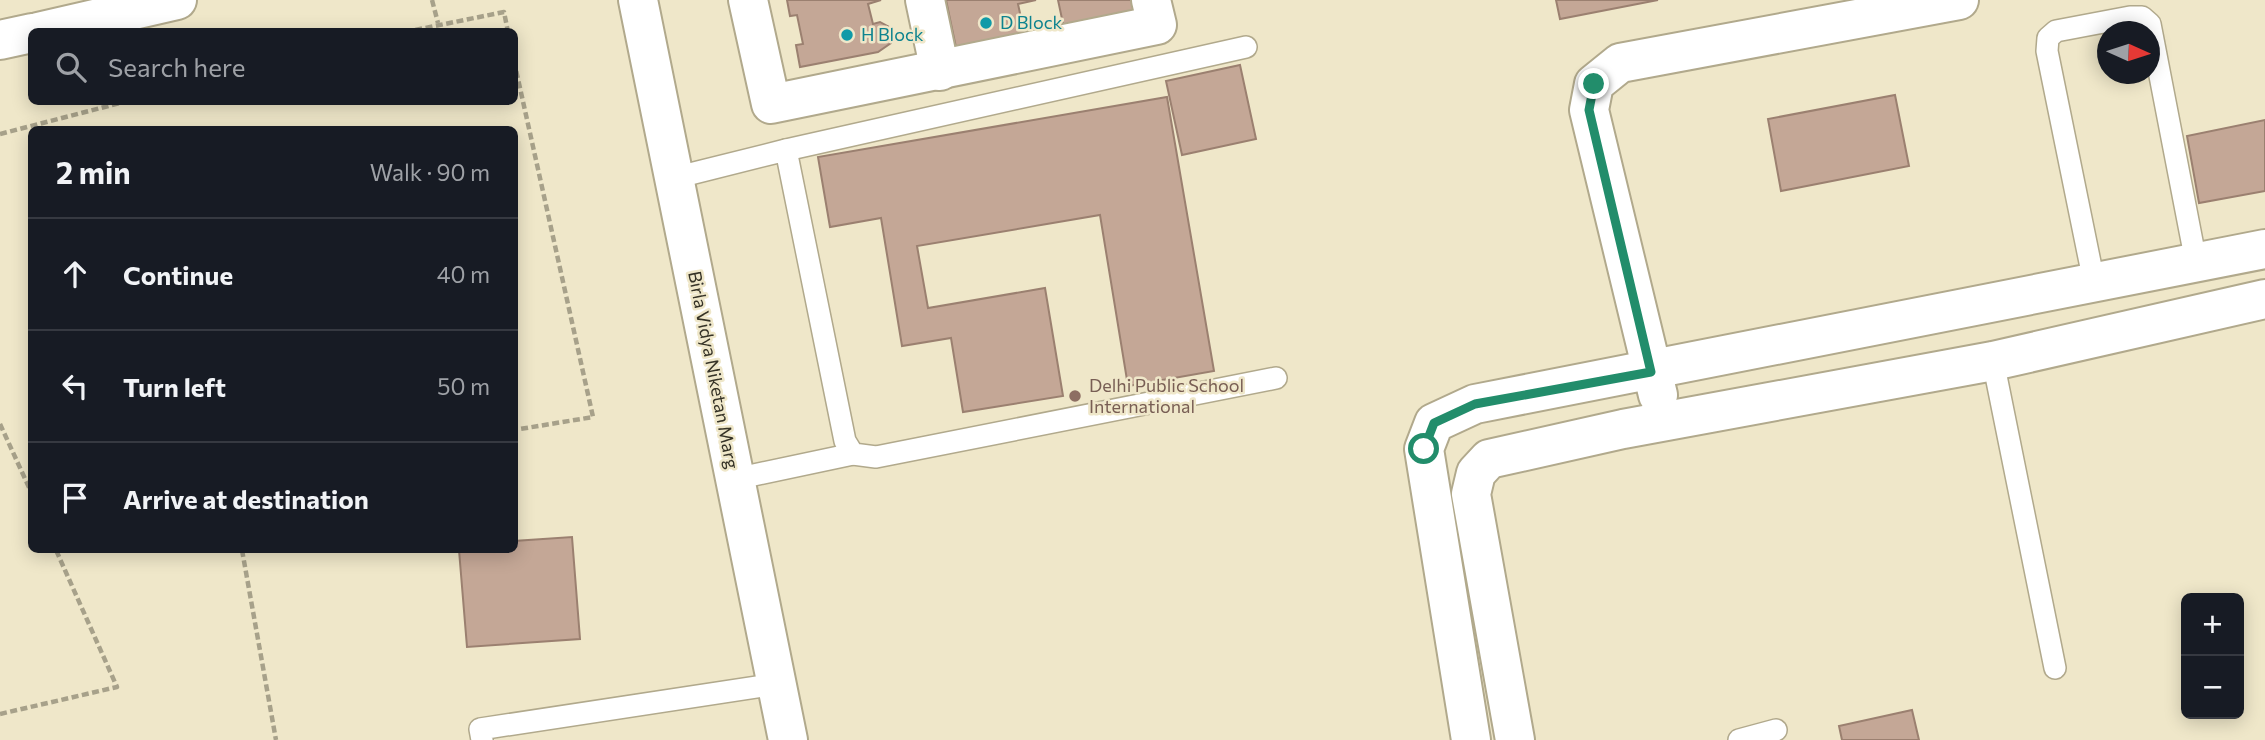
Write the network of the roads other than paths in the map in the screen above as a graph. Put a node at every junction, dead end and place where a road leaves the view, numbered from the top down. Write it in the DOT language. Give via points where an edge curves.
graph roads {
  1 [pos="638,0"];
  2 [pos="748,0"];
  3 [pos="925,0"];
  4 [pos="1152,0"];
  5 [pos="1959,0"];
  6 [pos="164,2"];
  7 [pos="42,28"];
  8 [pos="1246,47"];
  9 [pos="940,71"];
  10 [pos="786,150"];
  11 [pos="674,178"];
  12 [pos="2265,248"];
  13 [pos="2196,262"];
  14 [pos="2094,282"];
  15 [pos="2265,299"];
  16 [pos="1993,361"];
  17 [pos="1651,372"];
  18 [pos="1276,379"];
  19 [pos="1664,422"];
  20 [pos="853,454"];
  21 [pos="735,479"];
  22 [pos="2055,668"];
  23 [pos="777,684"];
  24 [pos="1776,730"];
  25 [pos="482,740"];
  26 [pos="788,740"];
  27 [pos="1471,740"];
  28 [pos="1515,740"];
  29 [pos="1739,740"];
  1 -- 11 [label="street, Birla Vidya Niketan Marg"];
  2 -- 9 [label="street" via="771,104"];
  3 -- 9 [label="street"];
  4 -- 9 [label="street" via="1157,25"];
  5 -- 17 [label="street" via="1620,63 1594,84 1589,110"];
  6 -- 7 [label="street"];
  8 -- 10 [label="lane"];
  10 -- 11 [label="lane"];
  10 -- 20 [label="lane" via="845,441"];
  11 -- 21 [label="street, Birla Vidya Niketan Marg"];
  12 -- 13 [label="street"];
  13 -- 14 [label="street"];
  13 -- 14 [label="lane" via="2150,24 2142,17 2130,17 2056,31 2048,38 2047,51"];
  14 -- 17 [label="street"];
  15 -- 16 [label="street"];
  16 -- 19 [label="street"];
  16 -- 22 [label="lane"];
  17 -- 19 [label="street"];
  17 -- 27 [label="street" via="1475,404 1434,423 1424,449"];
  18 -- 20 [label="lane" via="876,457"];
  19 -- 28 [label="street" via="1489,459 1476,473 1471,494"];
  20 -- 21 [label="lane"];
  21 -- 23 [label="street, Birla Vidya Niketan Marg"];
  23 -- 25 [label="lane" via="480,729"];
  23 -- 26 [label="street, Birla Vidya Niketan Marg"];
  24 -- 29 [label="lane"];
}
